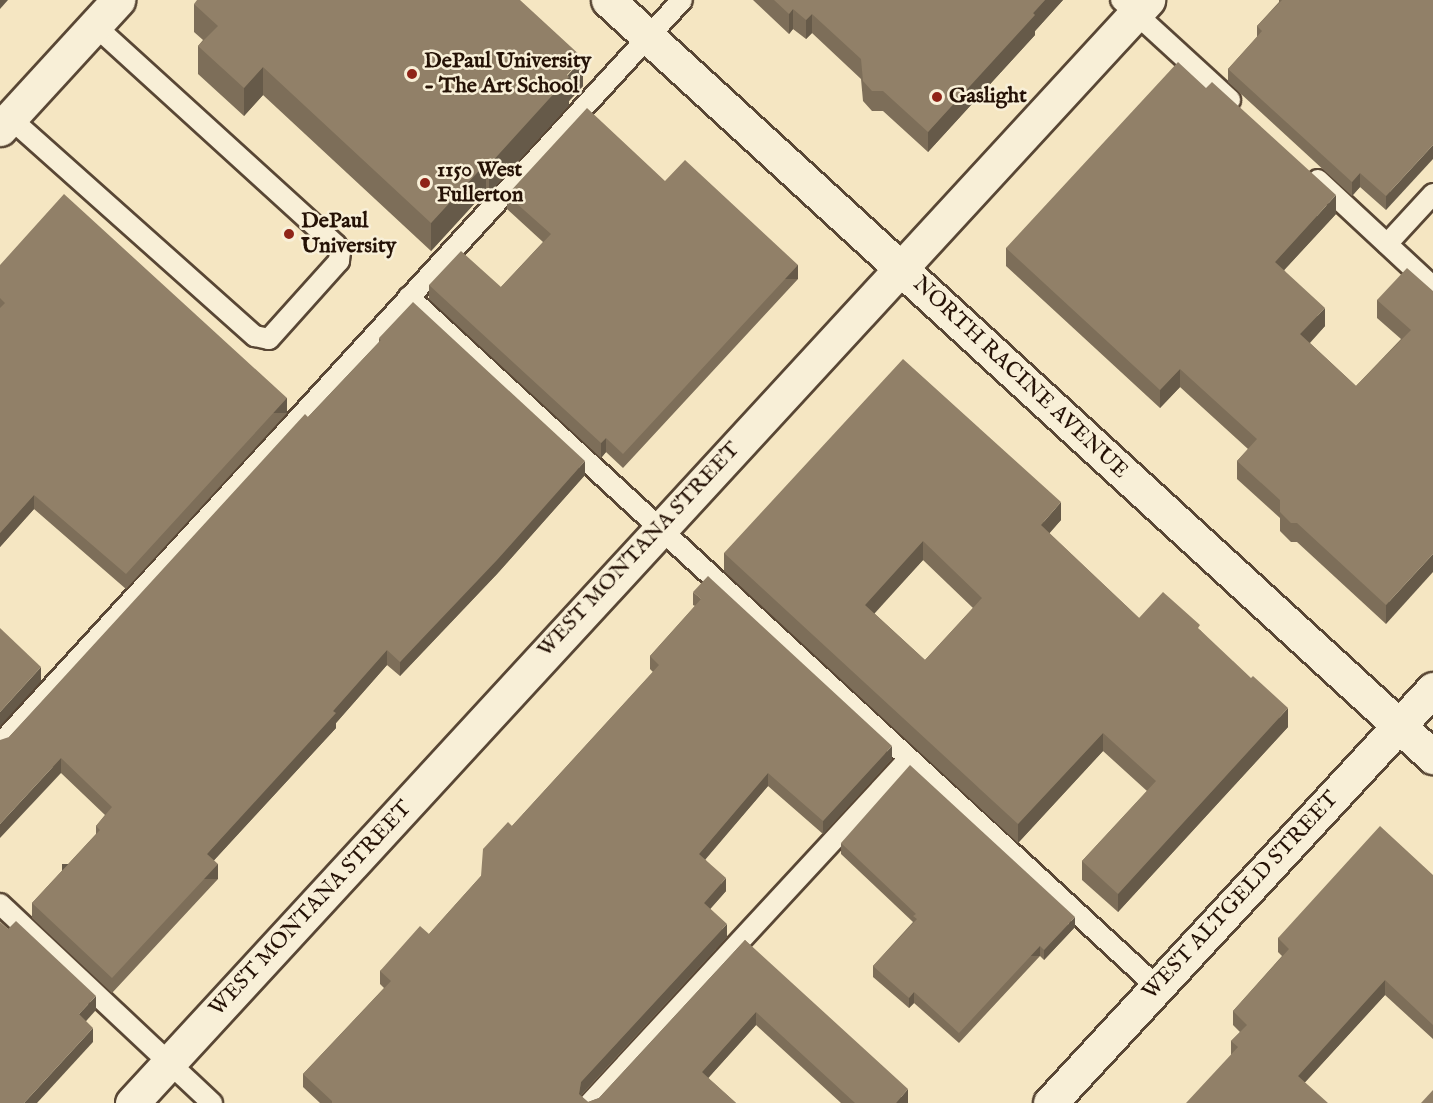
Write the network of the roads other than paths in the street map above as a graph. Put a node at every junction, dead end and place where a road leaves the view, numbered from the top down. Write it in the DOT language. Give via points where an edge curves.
graph roads {
  1 [pos="118,0"];
  2 [pos="608,0"];
  3 [pos="682,0"];
  4 [pos="1135,4"];
  5 [pos="95,26"];
  6 [pos="648,36"];
  7 [pos="1247,116"];
  8 [pos="5,123"];
  9 [pos="1299,164"];
  10 [pos="1433,194"];
  11 [pos="1387,244"];
  12 [pos="899,267"];
  13 [pos="1433,287"];
  14 [pos="409,297"];
  15 [pos="660,528"];
  16 [pos="1433,689"];
  17 [pos="1399,726"];
  18 [pos="0,744"];
  19 [pos="1433,757"];
  20 [pos="909,759"];
  21 [pos="0,904"];
  22 [pos="1157,987"];
  23 [pos="169,1063"];
  24 [pos="132,1103"];
  25 [pos="212,1103"];
  26 [pos="590,1103"];
  27 [pos="1050,1103"];
  1 -- 5 [label="street"];
  2 -- 6 [label="street, NORTH RACINE AVENUE"];
  3 -- 6 [label="lane"];
  4 -- 7 [label="lane"];
  4 -- 12 [label="street, WEST MONTANA STREET"];
  5 -- 8 [label="street"];
  5 -- 8 [label="lane" via="340,252 339,261 269,339 255,336"];
  6 -- 12 [label="street, NORTH RACINE AVENUE"];
  6 -- 14 [label="lane"];
  9 -- 11 [label="lane"];
  10 -- 11 [label="lane"];
  11 -- 13 [label="lane"];
  12 -- 15 [label="street, WEST MONTANA STREET"];
  12 -- 17 [label="street, NORTH RACINE AVENUE"];
  14 -- 15 [label="lane"];
  14 -- 18 [label="lane"];
  15 -- 20 [label="lane"];
  15 -- 23 [label="street, WEST MONTANA STREET"];
  16 -- 17 [label="street, WEST ALTGELD STREET"];
  17 -- 19 [label="street, NORTH RACINE AVENUE"];
  17 -- 22 [label="street, WEST ALTGELD STREET"];
  20 -- 22 [label="lane"];
  20 -- 26 [label="lane"];
  21 -- 23 [label="lane"];
  22 -- 27 [label="street, WEST ALTGELD STREET"];
  23 -- 24 [label="street, WEST MONTANA STREET"];
  23 -- 25 [label="lane"];
}
